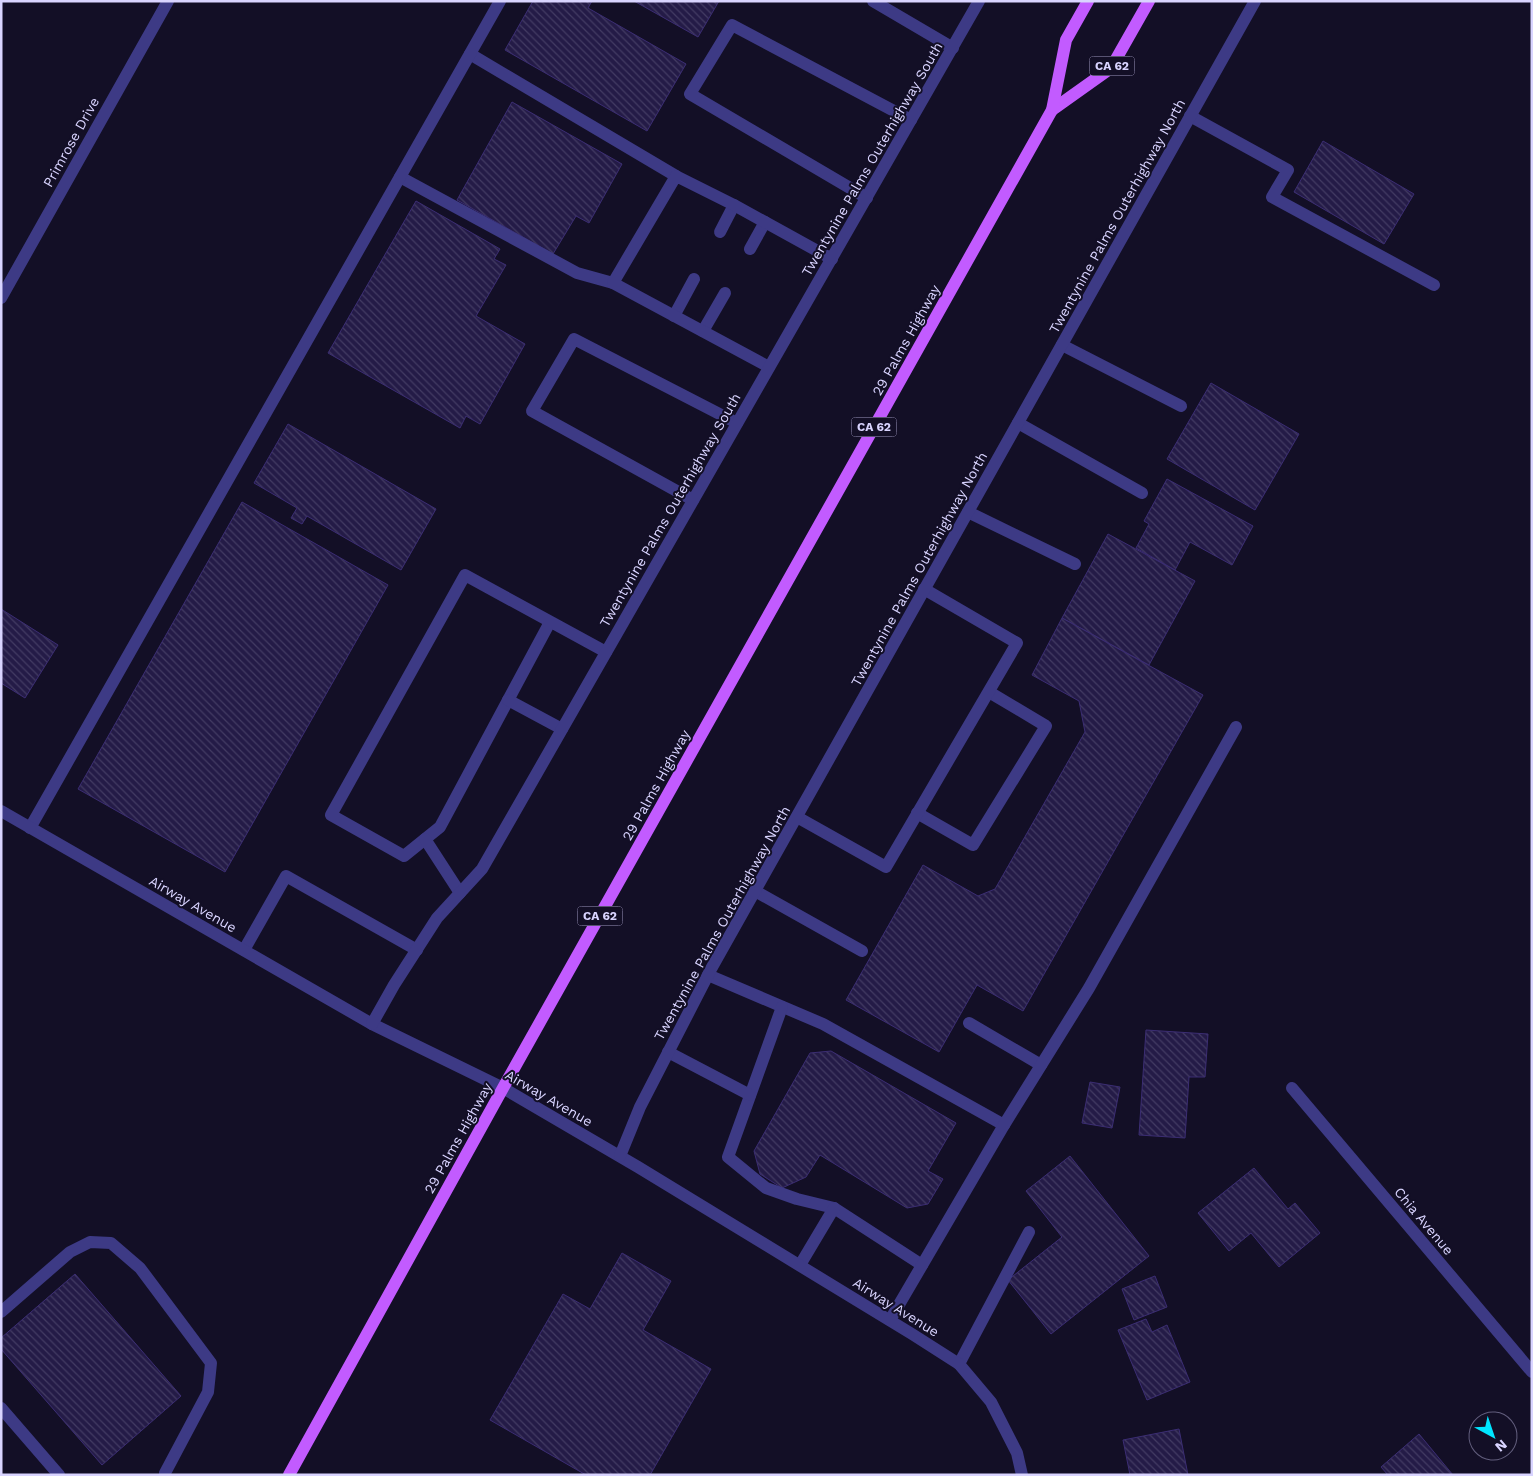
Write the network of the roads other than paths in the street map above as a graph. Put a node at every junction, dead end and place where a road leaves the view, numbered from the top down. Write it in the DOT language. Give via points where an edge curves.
graph roads {
  1 [pos="168,1"];
  2 [pos="500,1"];
  3 [pos="873,1"];
  4 [pos="979,1"];
  5 [pos="1088,1"];
  6 [pos="1149,1"];
  7 [pos="1255,1"];
  8 [pos="953,48"];
  9 [pos="470,54"];
  10 [pos="1052,110"];
  11 [pos="1190,116"];
  12 [pos="911,120"];
  13 [pos="676,176"];
  14 [pos="400,177"];
  15 [pos="867,198"];
  16 [pos="734,205"];
  17 [pos="765,222"];
  18 [pos="720,232"];
  19 [pos="750,249"];
  20 [pos="832,259"];
  21 [pos="694,279"];
  22 [pos="613,283"];
  23 [pos="1434,286"];
  24 [pos="725,293"];
  25 [pos="1,298"];
  26 [pos="674,316"];
  27 [pos="703,332"];
  28 [pos="1062,344"];
  29 [pos="769,367"];
  30 [pos="1181,406"];
  31 [pos="737,423"];
  32 [pos="1018,423"];
  33 [pos="1142,493"];
  34 [pos="693,500"];
  35 [pos="968,512"];
  36 [pos="1075,564"];
  37 [pos="924,590"];
  38 [pos="550,622"];
  39 [pos="606,652"];
  40 [pos="989,692"];
  41 [pos="508,700"];
  42 [pos="1236,727"];
  43 [pos="562,729"];
  44 [pos="1,811"];
  45 [pos="917,813"];
  46 [pos="797,817"];
  47 [pos="30,828"];
  48 [pos="425,839"];
  49 [pos="755,891"];
  50 [pos="460,893"];
  51 [pos="244,950"];
  52 [pos="417,950"];
  53 [pos="862,951"];
  54 [pos="708,975"];
  55 [pos="782,1007"];
  56 [pos="969,1023"];
  57 [pos="372,1024"];
  58 [pos="668,1052"];
  59 [pos="1041,1065"];
  60 [pos="503,1088"];
  61 [pos="1292,1088"];
  62 [pos="750,1095"];
  63 [pos="1004,1125"];
  64 [pos="620,1156"];
  65 [pos="834,1208"];
  66 [pos="1029,1232"];
  67 [pos="922,1265"];
  68 [pos="800,1266"];
  69 [pos="1,1312"];
  70 [pos="890,1320"];
  71 [pos="959,1364"];
  72 [pos="1532,1372"];
  73 [pos="1,1408"];
  74 [pos="163,1474"];
  75 [pos="60,1475"];
  76 [pos="289,1475"];
  77 [pos="1022,1475"];
  1 -- 25 [label="street, Primrose Drive"];
  2 -- 9 [label="street"];
  3 -- 8 [label="street"];
  4 -- 8 [label="street, Twentynine Palms Outerhighway South"];
  5 -- 10 [label="main road, 29 Palms Highway / CA 62" via="1066,40"];
  6 -- 10 [label="main road, 29 Palms Highway / CA 62" via="1111,68"];
  7 -- 11 [label="street, Twentynine Palms Outerhighway North"];
  8 -- 12 [label="street, Twentynine Palms Outerhighway South"];
  9 -- 13 [label="street"];
  9 -- 14 [label="street"];
  10 -- 60 [label="main road, 29 Palms Highway / CA 62"];
  11 -- 23 [label="street" via="1288,170 1272,197"];
  11 -- 28 [label="street, Twentynine Palms Outerhighway North"];
  12 -- 15 [label="street, Twentynine Palms Outerhighway South"];
  12 -- 15 [label="street" via="732,25 690,94"];
  13 -- 16 [label="street"];
  13 -- 22 [label="street"];
  14 -- 22 [label="street" via="577,273"];
  14 -- 47 [label="street"];
  15 -- 20 [label="street, Twentynine Palms Outerhighway South"];
  16 -- 17 [label="street"];
  16 -- 18 [label="street"];
  17 -- 19 [label="street"];
  17 -- 20 [label="street"];
  20 -- 29 [label="street, Twentynine Palms Outerhighway South"];
  21 -- 26 [label="street"];
  22 -- 26 [label="street"];
  24 -- 27 [label="street"];
  26 -- 27 [label="street"];
  27 -- 29 [label="street"];
  28 -- 30 [label="street"];
  28 -- 32 [label="street, Twentynine Palms Outerhighway North"];
  29 -- 31 [label="street, Twentynine Palms Outerhighway South"];
  31 -- 34 [label="street, Twentynine Palms Outerhighway South"];
  31 -- 34 [label="street" via="574,339 532,411"];
  32 -- 33 [label="street"];
  32 -- 35 [label="street, Twentynine Palms Outerhighway North"];
  34 -- 39 [label="street, Twentynine Palms Outerhighway South"];
  35 -- 36 [label="street"];
  35 -- 37 [label="street, Twentynine Palms Outerhighway North"];
  37 -- 40 [label="street" via="1018,643"];
  37 -- 46 [label="street, Twentynine Palms Outerhighway North"];
  38 -- 39 [label="street"];
  38 -- 41 [label="street"];
  38 -- 48 [label="street" via="465,575 331,815 404,856"];
  39 -- 43 [label="street, Twentynine Palms Outerhighway South"];
  40 -- 45 [label="street"];
  40 -- 45 [label="street" via="1046,726 973,845"];
  41 -- 43 [label="street"];
  41 -- 48 [label="street" via="440,827"];
  42 -- 59 [label="street" via="1094,979"];
  43 -- 50 [label="street, Twentynine Palms Outerhighway South" via="482,868"];
  44 -- 47 [label="street, Airway Avenue"];
  45 -- 46 [label="street" via="886,868"];
  46 -- 49 [label="street, Twentynine Palms Outerhighway North"];
  47 -- 51 [label="street, Airway Avenue"];
  48 -- 50 [label="street"];
  49 -- 53 [label="street"];
  49 -- 54 [label="street, Twentynine Palms Outerhighway North"];
  50 -- 52 [label="street, Twentynine Palms Outerhighway South" via="437,918"];
  51 -- 52 [label="street" via="286,876"];
  51 -- 57 [label="street, Airway Avenue"];
  52 -- 57 [label="street, Twentynine Palms Outerhighway South"];
  54 -- 55 [label="street"];
  54 -- 58 [label="street, Twentynine Palms Outerhighway North"];
  55 -- 62 [label="street"];
  55 -- 63 [label="street" via="823,1024"];
  56 -- 59 [label="street"];
  57 -- 60 [label="street, Airway Avenue"];
  58 -- 62 [label="street"];
  58 -- 64 [label="street, Twentynine Palms Outerhighway North"];
  59 -- 63 [label="street"];
  60 -- 64 [label="street, Airway Avenue"];
  60 -- 76 [label="main road, 29 Palms Highway / CA 62"];
  61 -- 72 [label="street, Chia Avenue"];
  62 -- 65 [label="street" via="728,1157 766,1188"];
  63 -- 67 [label="street"];
  64 -- 68 [label="street, Airway Avenue"];
  65 -- 67 [label="street"];
  65 -- 68 [label="street"];
  66 -- 71 [label="street"];
  67 -- 70 [label="street"];
  68 -- 70 [label="street, Airway Avenue"];
  69 -- 74 [label="street" via="70,1252 90,1242 111,1243 140,1268 211,1363 208,1392"];
  70 -- 71 [label="street, Airway Avenue"];
  71 -- 77 [label="street, Airway Avenue" via="991,1402 1017,1453"];
  73 -- 75 [label="street"];
}
